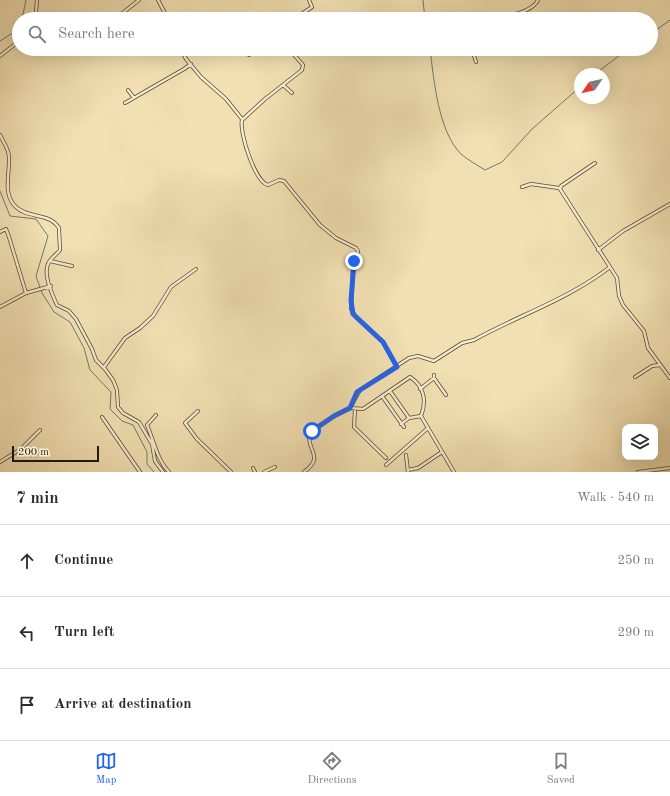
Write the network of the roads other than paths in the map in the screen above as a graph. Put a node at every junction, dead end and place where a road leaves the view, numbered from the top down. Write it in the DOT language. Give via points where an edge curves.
graph roads {
  1 [pos="37,0"];
  2 [pos="139,0"];
  3 [pos="158,0"];
  4 [pos="309,0"];
  5 [pos="538,0"];
  6 [pos="36,12"];
  7 [pos="124,12"];
  8 [pos="164,12"];
  9 [pos="304,12"];
  10 [pos="518,12"];
  11 [pos="12,47"];
  12 [pos="0,56"];
  13 [pos="185,56"];
  14 [pos="295,56"];
  15 [pos="474,56"];
  16 [pos="476,62"];
  17 [pos="190,64"];
  18 [pos="284,85"];
  19 [pos="128,90"];
  20 [pos="292,93"];
  21 [pos="134,98"];
  22 [pos="125,103"];
  23 [pos="242,119"];
  24 [pos="0,134"];
  25 [pos="595,162"];
  26 [pos="522,187"];
  27 [pos="560,188"];
  28 [pos="670,204"];
  29 [pos="0,232"];
  30 [pos="598,250"];
  31 [pos="49,261"];
  32 [pos="72,266"];
  33 [pos="610,267"];
  34 [pos="196,269"];
  35 [pos="51,286"];
  36 [pos="26,293"];
  37 [pos="0,307"];
  38 [pos="660,365"];
  39 [pos="104,367"];
  40 [pos="397,367"];
  41 [pos="635,377"];
  42 [pos="670,378"];
  43 [pos="420,389"];
  44 [pos="390,392"];
  45 [pos="446,395"];
  46 [pos="382,396"];
  47 [pos="350,408"];
  48 [pos="355,409"];
  49 [pos="198,411"];
  50 [pos="156,415"];
  51 [pos="421,416"];
  52 [pos="102,417"];
  53 [pos="410,418"];
  54 [pos="401,424"];
  55 [pos="404,427"];
  56 [pos="428,428"];
  57 [pos="40,430"];
  58 [pos="442,452"];
  59 [pos="406,456"];
  60 [pos="386,458"];
  61 [pos="0,462"];
  62 [pos="386,465"];
  63 [pos="275,467"];
  64 [pos="253,468"];
  65 [pos="670,468"];
  66 [pos="408,471"];
  67 [pos="645,471"];
  68 [pos="140,472"];
  69 [pos="163,472"];
  70 [pos="169,472"];
  71 [pos="231,472"];
  72 [pos="255,472"];
  73 [pos="264,472"];
  74 [pos="304,472"];
  75 [pos="454,472"];
  76 [pos="638,472"];
  1 -- 6 [label="street"];
  2 -- 7 [label="street"];
  3 -- 8 [label="street"];
  4 -- 9 [label="street" via="312,7"];
  5 -- 10 [label="street" via="536,4"];
  11 -- 12 [label="street"];
  13 -- 17 [label="street"];
  14 -- 18 [label="street" via="303,65 300,73"];
  15 -- 16 [label="street"];
  17 -- 21 [label="street"];
  17 -- 23 [label="street" via="226,99"];
  18 -- 20 [label="street"];
  18 -- 23 [label="street"];
  19 -- 21 [label="street"];
  21 -- 22 [label="street"];
  23 -- 40 [label="street" via="241,129 250,161 262,182 268,185 284,181 325,230 358,251 353,270 351,309 383,342"];
  24 -- 31 [label="street" via="10,156 7,183 11,201 21,211 50,218 59,228 60,250"];
  25 -- 27 [label="street"];
  26 -- 27 [label="street" via="531,184"];
  27 -- 30 [label="street"];
  28 -- 30 [label="street" via="623,231"];
  29 -- 36 [label="street" via="6,229"];
  30 -- 33 [label="street"];
  31 -- 32 [label="street"];
  31 -- 35 [label="street" via="47,274"];
  33 -- 38 [label="street" via="618,281 621,302 644,331 648,348"];
  33 -- 40 [label="street" via="587,284 546,306 474,340 462,343 434,361 416,356"];
  34 -- 39 [label="street" via="171,287 153,316 125,338"];
  35 -- 36 [label="street"];
  35 -- 39 [label="street" via="57,305 72,314 96,360"];
  36 -- 37 [label="street"];
  38 -- 41 [label="street" via="652,366"];
  38 -- 42 [label="street"];
  39 -- 69 [label="street" via="116,386 118,407 139,422 152,444 155,461"];
  40 -- 47 [label="street" via="357,392"];
  43 -- 44 [label="street" via="410,377"];
  43 -- 45 [label="street" via="434,377"];
  43 -- 51 [label="street" via="425,400"];
  44 -- 46 [label="street"];
  44 -- 53 [label="street"];
  46 -- 48 [label="street" via="363,409"];
  46 -- 54 [label="street"];
  47 -- 48 [label="street"];
  47 -- 74 [label="street" via="309,433 316,459"];
  48 -- 60 [label="street" via="354,427"];
  49 -- 71 [label="street" via="185,422 197,439"];
  50 -- 70 [label="street" via="147,425 158,458"];
  51 -- 53 [label="street"];
  51 -- 56 [label="street"];
  52 -- 68 [label="street"];
  53 -- 54 [label="street"];
  54 -- 55 [label="street"];
  56 -- 58 [label="street"];
  56 -- 62 [label="street"];
  57 -- 61 [label="street" via="21,449"];
  58 -- 66 [label="street" via="418,468"];
  58 -- 75 [label="street"];
  59 -- 66 [label="street"];
  63 -- 73 [label="street"];
  64 -- 72 [label="street"];
  65 -- 67 [label="street"];
  67 -- 76 [label="street"];
}
